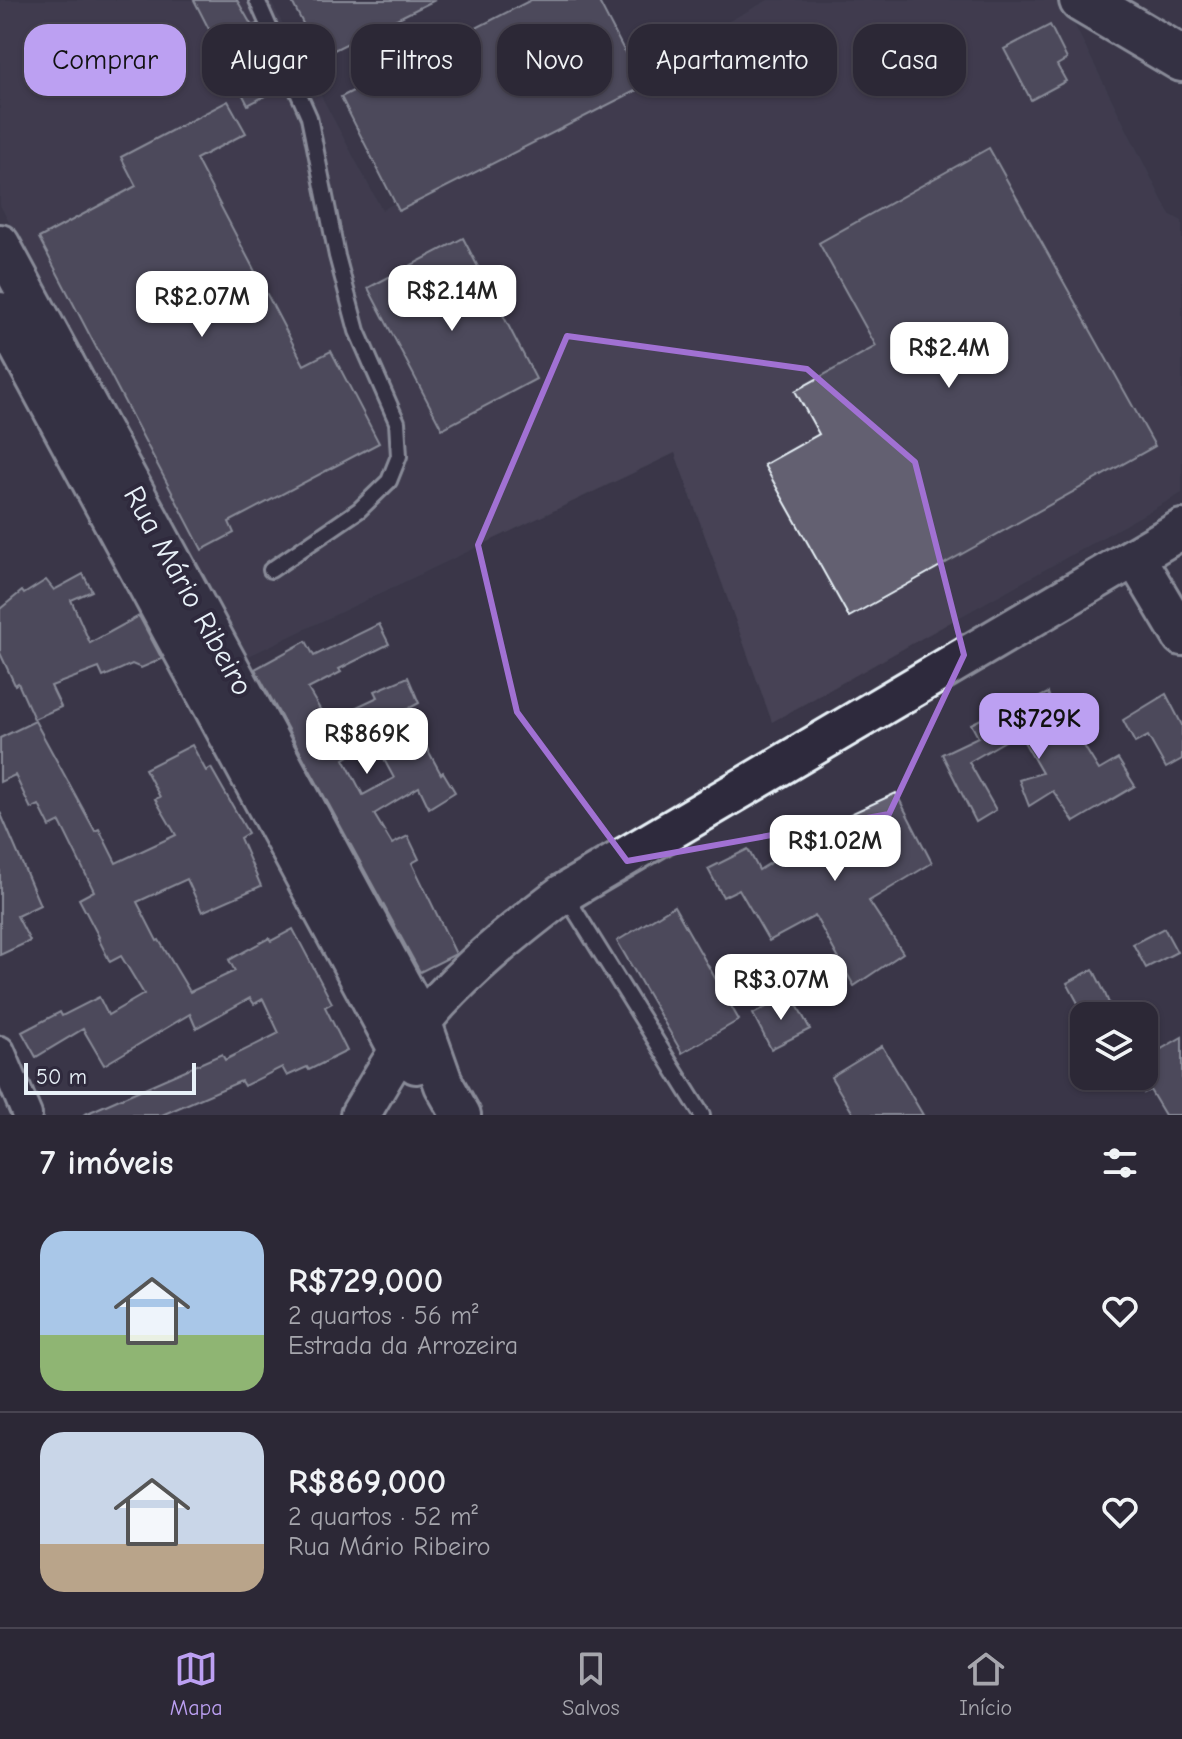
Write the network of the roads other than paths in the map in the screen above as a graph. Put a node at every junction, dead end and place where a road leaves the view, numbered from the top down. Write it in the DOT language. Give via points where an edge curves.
graph roads {
  1 [pos="257,0"];
  2 [pos="1082,0"];
  3 [pos="1118,0"];
  4 [pos="1182,39"];
  5 [pos="1182,59"];
  6 [pos="0,244"];
  7 [pos="0,312"];
  8 [pos="117,494"];
  9 [pos="1182,529"];
  10 [pos="1135,557"];
  11 [pos="271,570"];
  12 [pos="1182,636"];
  13 [pos="564,893"];
  14 [pos="411,1037"];
  15 [pos="0,1051"];
  16 [pos="453,1100"];
  17 [pos="27,1115"];
  18 [pos="360,1115"];
  19 [pos="702,1115"];
  1 -- 11 [label="lane" via="309,117 337,256 357,331 397,422 399,456 389,481 359,510"];
  2 -- 5 [label="main road"];
  3 -- 4 [label="main road"];
  6 -- 8 [label="main road, Rua Mário Ribeiro"];
  7 -- 8 [label="main road, Rua Mário Ribeiro"];
  8 -- 14 [label="main road, Rua Mário Ribeiro"];
  9 -- 10 [label="main road"];
  10 -- 12 [label="main road"];
  10 -- 13 [label="main road"];
  13 -- 14 [label="main road" via="492,948"];
  13 -- 19 [label="lane"];
  14 -- 16 [label="main road, Rua Mário Ribeiro"];
  14 -- 18 [label="main road"];
  15 -- 17 [label="street"];
}
